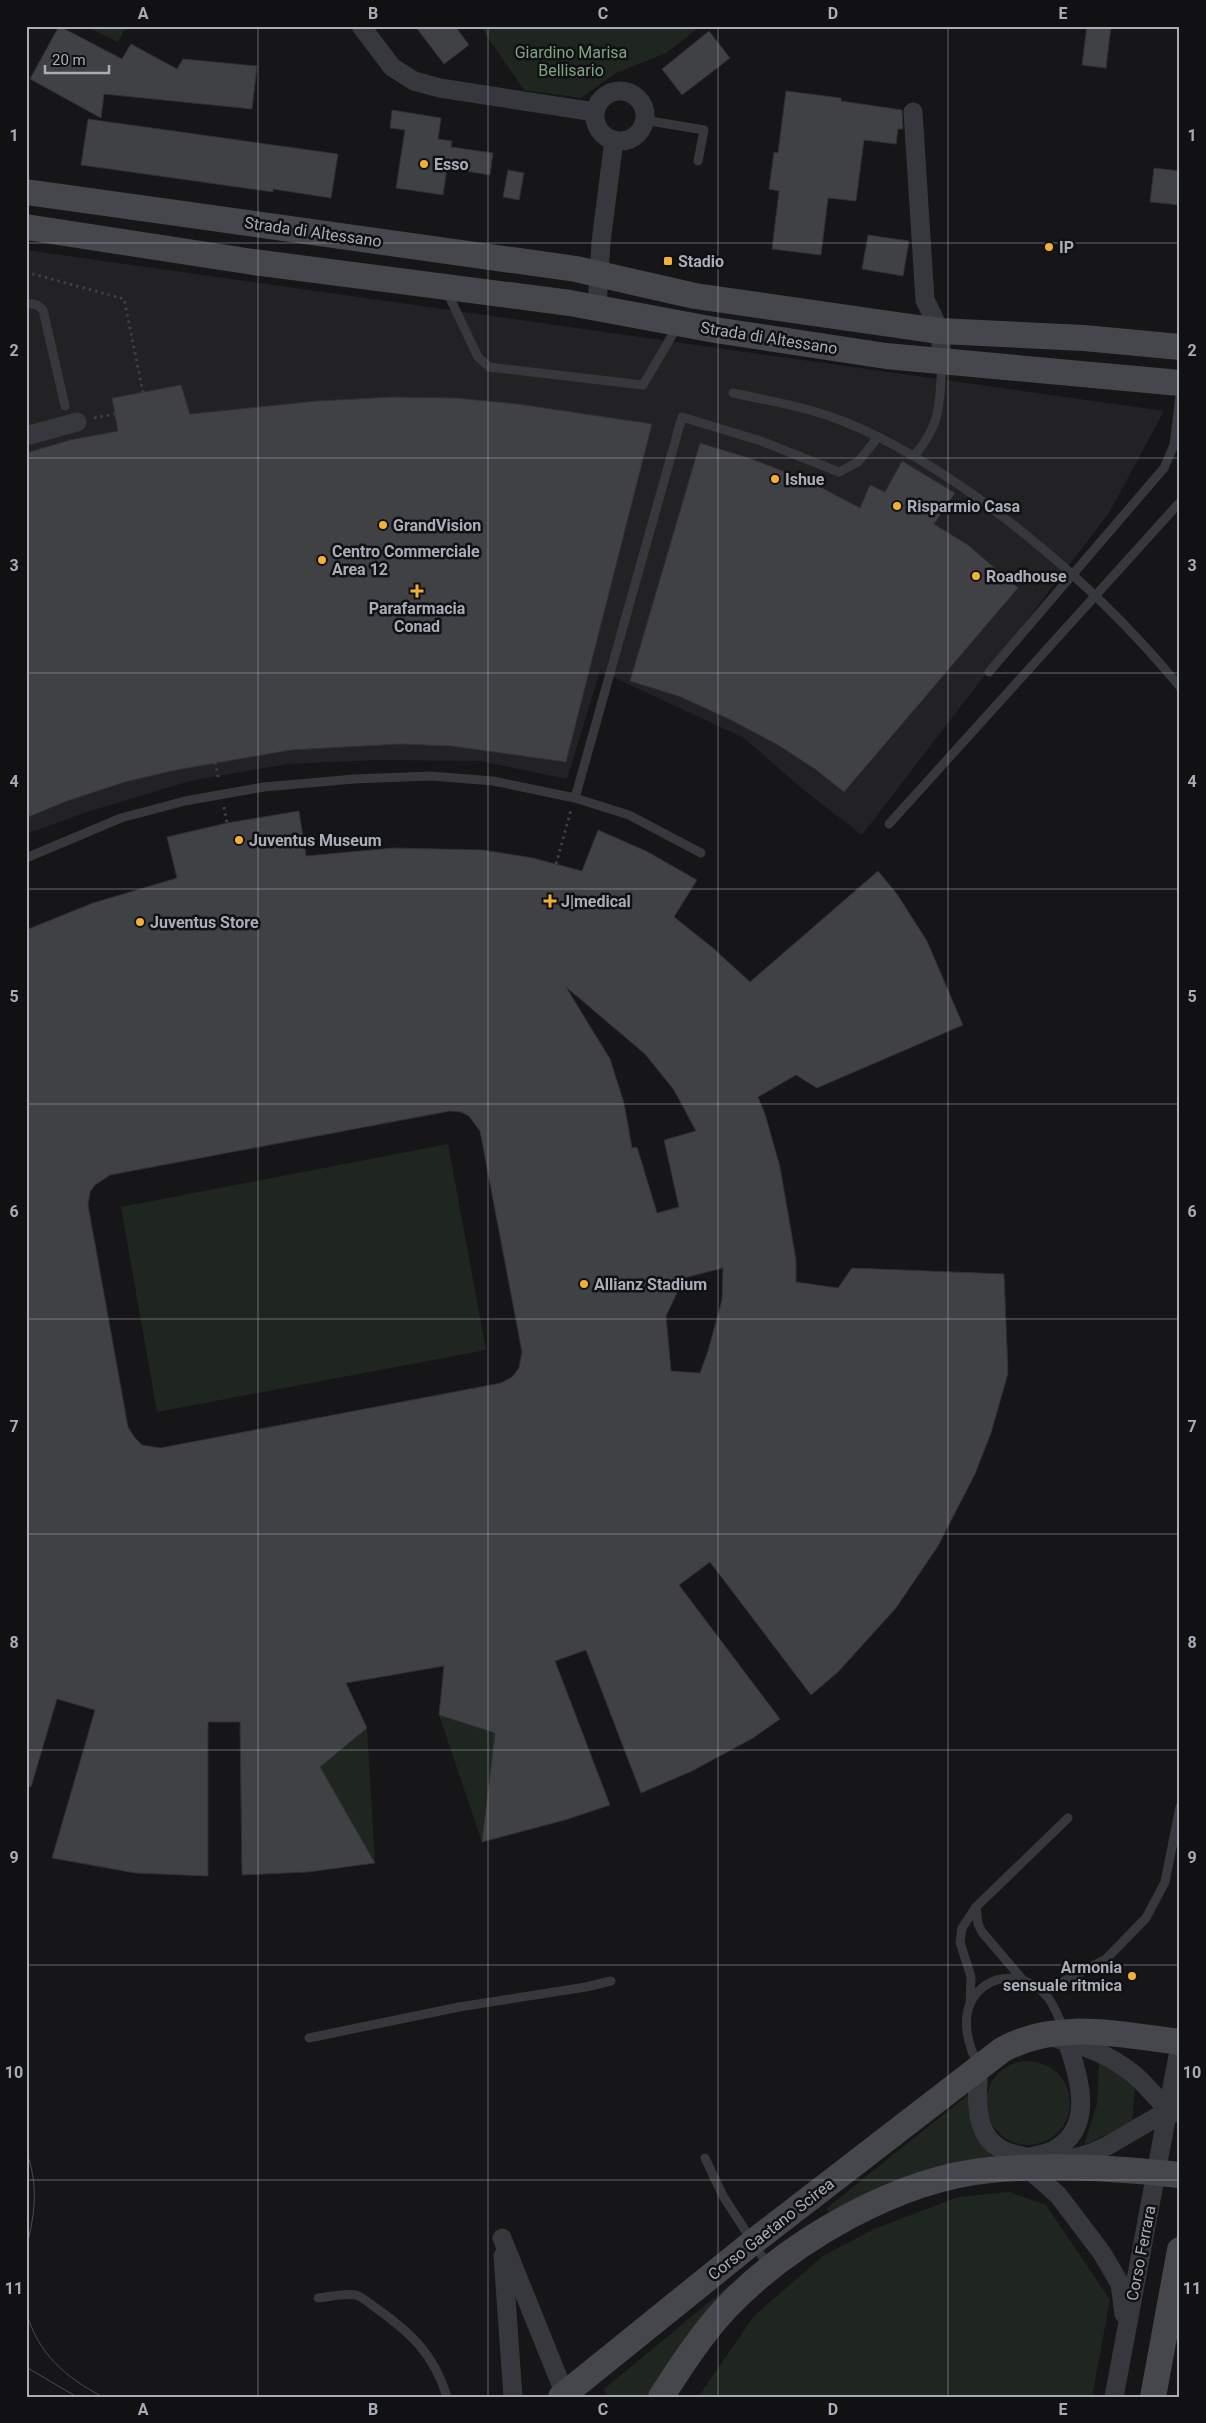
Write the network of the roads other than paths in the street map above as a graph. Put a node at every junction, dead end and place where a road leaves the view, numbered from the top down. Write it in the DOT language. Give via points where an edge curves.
graph roads {
  1 [pos="361,26"];
  2 [pos="595,112"];
  3 [pos="914,112"];
  4 [pos="644,120"];
  5 [pos="614,140"];
  6 [pos="698,161"];
  7 [pos="26,192"];
  8 [pos="26,227"];
  9 [pos="599,274"];
  10 [pos="444,287"];
  11 [pos="26,303"];
  12 [pos="597,307"];
  13 [pos="679,323"];
  14 [pos="940,331"];
  15 [pos="1180,347"];
  16 [pos="942,363"];
  17 [pos="1180,383"];
  18 [pos="733,393"];
  19 [pos="1180,396"];
  20 [pos="65,406"];
  21 [pos="77,422"];
  22 [pos="26,436"];
  23 [pos="878,437"];
  24 [pos="914,456"];
  25 [pos="1180,502"];
  26 [pos="1074,575"];
  27 [pos="1096,596"];
  28 [pos="988,672"];
  29 [pos="1180,687"];
  30 [pos="575,798"];
  31 [pos="889,824"];
  32 [pos="701,853"];
  33 [pos="26,858"];
  34 [pos="1180,1807"];
  35 [pos="1068,1818"];
  36 [pos="976,1907"];
  37 [pos="1022,1979"];
  38 [pos="611,1981"];
  39 [pos="1043,1992"];
  40 [pos="970,2004"];
  41 [pos="1057,2036"];
  42 [pos="308,2038"];
  43 [pos="1180,2044"];
  44 [pos="979,2066"];
  45 [pos="1176,2110"];
  46 [pos="704,2158"];
  47 [pos="1021,2160"];
  48 [pos="1059,2162"];
  49 [pos="1180,2162"];
  50 [pos="1098,2168"];
  51 [pos="1168,2174"];
  52 [pos="753,2242"];
  53 [pos="1180,2250"];
  54 [pos="770,2268"];
  55 [pos="318,2298"];
  56 [pos="1124,2342"];
  57 [pos="564,2396"];
  58 [pos="447,2397"];
  59 [pos="513,2397"];
  60 [pos="661,2397"];
  61 [pos="1114,2397"];
  62 [pos="1153,2397"];
  1 -- 2 [label="street" via="392,67 414,81 440,88"];
  2 -- 4 [label="street" via="603,98 624,91 638,99"];
  2 -- 5 [label="street" via="601,132"];
  3 -- 14 [label="street" via="925,300"];
  4 -- 5 [label="street" via="630,139"];
  4 -- 6 [label="lane" via="704,130"];
  5 -- 9 [label="street"];
  7 -- 9 [label="street, Strada di Altessano"];
  8 -- 10 [label="street, Strada di Altessano" via="252,262"];
  9 -- 12 [label="street"];
  9 -- 14 [label="street, Strada di Altessano" via="695,296"];
  10 -- 12 [label="street, Strada di Altessano"];
  10 -- 13 [label="lane" via="478,357 489,367 643,385"];
  11 -- 20 [label="lane" via="43,310"];
  12 -- 13 [label="street, Strada di Altessano"];
  13 -- 16 [label="street, Strada di Altessano"];
  14 -- 15 [label="street, Strada di Altessano" via="1084,338"];
  14 -- 16 [label="street"];
  16 -- 17 [label="street, Strada di Altessano"];
  16 -- 24 [label="lane" via="939,414 930,438"];
  18 -- 23 [label="lane" via="828,416"];
  19 -- 26 [label="lane" via="1174,445 1164,468"];
  21 -- 22 [label="street"];
  23 -- 24 [label="lane"];
  23 -- 30 [label="lane" via="858,462 839,472 761,441 682,417"];
  24 -- 26 [label="lane" via="1018,527"];
  25 -- 27 [label="lane"];
  26 -- 27 [label="lane"];
  26 -- 28 [label="lane"];
  27 -- 29 [label="lane"];
  27 -- 31 [label="lane"];
  30 -- 32 [label="lane" via="629,815"];
  30 -- 33 [label="lane" via="493,781 432,776 264,787 186,801 121,818"];
  34 -- 39 [label="lane" via="1168,1873 1150,1912 1106,1959"];
  35 -- 36 [label="lane"];
  36 -- 37 [label="lane" via="982,1932"];
  36 -- 40 [label="lane" via="960,1935 971,1977"];
  37 -- 39 [label="lane"];
  37 -- 40 [label="lane" via="994,1980 980,1990"];
  38 -- 42 [label="lane" via="459,2007"];
  39 -- 41 [label="lane" via="1055,2009"];
  40 -- 44 [label="lane" via="967,2023 970,2045"];
  41 -- 43 [label="street, Corso Gaetano Scirea" via="1088,2031"];
  41 -- 44 [label="street, Corso Gaetano Scirea" via="1008,2046"];
  41 -- 45 [label="street" via="1118,2063"];
  41 -- 47 [label="street, Corso Gaetano Scirea" via="1082,2097 1078,2123 1065,2142 1054,2150"];
  43 -- 45 [label="street, Corso Ferrara"];
  44 -- 47 [label="street" via="977,2110 981,2126 997,2146"];
  44 -- 52 [label="street, Corso Gaetano Scirea"];
  45 -- 48 [label="street, Corso Gaetano Scirea" via="1098,2151"];
  45 -- 51 [label="street, Corso Ferrara"];
  46 -- 52 [label="lane" via="723,2196"];
  47 -- 48 [label="street, Corso Gaetano Scirea"];
  47 -- 50 [label="street, Corso Gaetano Scirea"];
  47 -- 54 [label="street, Corso Gaetano Scirea" via="882,2200 818,2234"];
  47 -- 56 [label="street" via="1063,2202 1116,2275 1124,2303"];
  48 -- 50 [label="street, Corso Gaetano Scirea"];
  49 -- 51 [label="street"];
  50 -- 51 [label="street, Corso Gaetano Scirea"];
  51 -- 56 [label="street, Corso Ferrara"];
  52 -- 54 [label="lane"];
  52 -- 57 [label="street, Corso Gaetano Scirea"];
  53 -- 62 [label="street"];
  54 -- 60 [label="street, Corso Gaetano Scirea" via="725,2309 692,2350"];
  55 -- 58 [label="lane" via="357,2295 386,2315 426,2352 439,2373"];
  56 -- 61 [label="street, Corso Ferrara"];
  57 -- 59 [label="street, Corso Gaetano Scirea" via="502,2238"];
}
